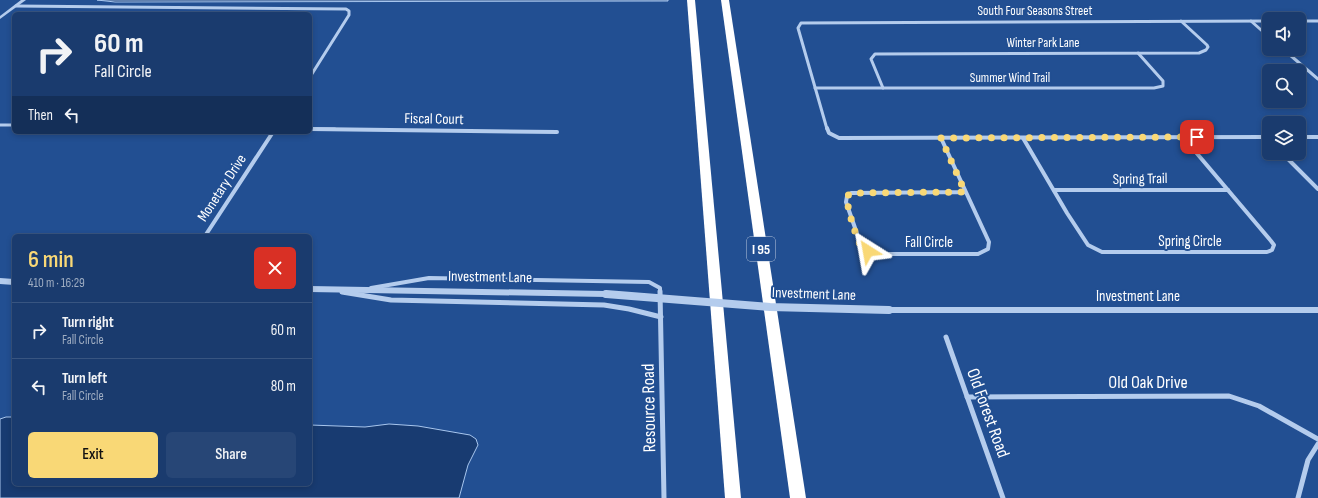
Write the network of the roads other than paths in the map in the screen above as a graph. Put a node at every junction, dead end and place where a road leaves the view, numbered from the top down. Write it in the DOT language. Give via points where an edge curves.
graph roads {
  1 [pos="24,0"];
  2 [pos="691,0"];
  3 [pos="725,0"];
  4 [pos="16,6"];
  5 [pos="0,18"];
  6 [pos="1181,21"];
  7 [pos="1250,21"];
  8 [pos="1262,21"];
  9 [pos="1306,21"];
  10 [pos="1318,21"];
  11 [pos="1262,31"];
  12 [pos="1138,52"];
  13 [pos="1291,56"];
  14 [pos="312,74"];
  15 [pos="1318,79"];
  16 [pos="815,88"];
  17 [pos="883,88"];
  18 [pos="0,125"];
  19 [pos="12,125"];
  20 [pos="312,129"];
  21 [pos="557,132"];
  22 [pos="272,134"];
  23 [pos="1183,137"];
  24 [pos="1306,137"];
  25 [pos="1318,137"];
  26 [pos="941,138"];
  27 [pos="1023,138"];
  28 [pos="1262,138"];
  29 [pos="1289,160"];
  30 [pos="1318,189"];
  31 [pos="1054,190"];
  32 [pos="1228,190"];
  33 [pos="965,192"];
  34 [pos="206,234"];
  35 [pos="0,281"];
  36 [pos="12,282"];
  37 [pos="312,289"];
  38 [pos="327,289"];
  39 [pos="364,290"];
  40 [pos="1318,310"];
  41 [pos="662,317"];
  42 [pos="946,337"];
  43 [pos="967,397"];
  44 [pos="1318,439"];
  45 [pos="1318,444"];
  46 [pos="664,498"];
  47 [pos="732,498"];
  48 [pos="798,498"];
  49 [pos="1003,498"];
  50 [pos="1298,498"];
  1 -- 4 [label="street"];
  2 -- 47 [label="highway"];
  3 -- 48 [label="highway, I 95"];
  4 -- 5 [label="street"];
  4 -- 14 [label="street" via="346,9 349,15"];
  6 -- 7 [label="street, South Four Seasons Street"];
  6 -- 12 [label="street, Winter Park Lane" via="1207,45 1206,50"];
  6 -- 16 [label="street, South Four Seasons Street" via="801,23 798,28"];
  7 -- 8 [label="street, South Four Seasons Street"];
  7 -- 11 [label="street"];
  9 -- 10 [label="street"];
  12 -- 17 [label="street, Winter Park Lane" via="882,52 875,54 872,59"];
  12 -- 17 [label="street, Summer Wind Trail" via="1164,81 1163,86"];
  13 -- 15 [label="street"];
  16 -- 17 [label="street, Summer Wind Trail"];
  16 -- 26 [label="street" via="827,130 833,136"];
  18 -- 19 [label="street"];
  20 -- 21 [label="street, Fiscal Court"];
  22 -- 34 [label="street, Monetary Drive"];
  23 -- 27 [label="street"];
  23 -- 28 [label="street"];
  23 -- 32 [label="street, Spring Circle"];
  24 -- 25 [label="street"];
  26 -- 27 [label="street"];
  26 -- 33 [label="street, Fall Circle"];
  27 -- 31 [label="street, Spring Circle"];
  29 -- 30 [label="street"];
  31 -- 32 [label="street, Spring Trail"];
  31 -- 32 [label="street, Spring Circle" via="1088,245 1102,252 1184,254 1272,250 1274,245"];
  33 -- 33 [label="street, Fall Circle" via="988,242 988,249 978,254 878,254 868,251 862,248 846,202 847,196 851,193"];
  35 -- 36 [label="street"];
  37 -- 38 [label="street, Investment Lane"];
  38 -- 39 [label="street, Investment Lane"];
  38 -- 41 [label="street" via="391,300 604,305"];
  39 -- 40 [label="street, Investment Lane, bridge" via="606,294 770,307 889,310"];
  39 -- 41 [label="street, Resource Road" via="429,278 649,282 660,288"];
  41 -- 46 [label="street, Resource Road"];
  42 -- 43 [label="street, Old Forest Road"];
  43 -- 44 [label="street, Old Oak Drive" via="1229,396 1259,406"];
  43 -- 49 [label="street, Old Forest Road"];
  45 -- 50 [label="street" via="1308,460"];
}
